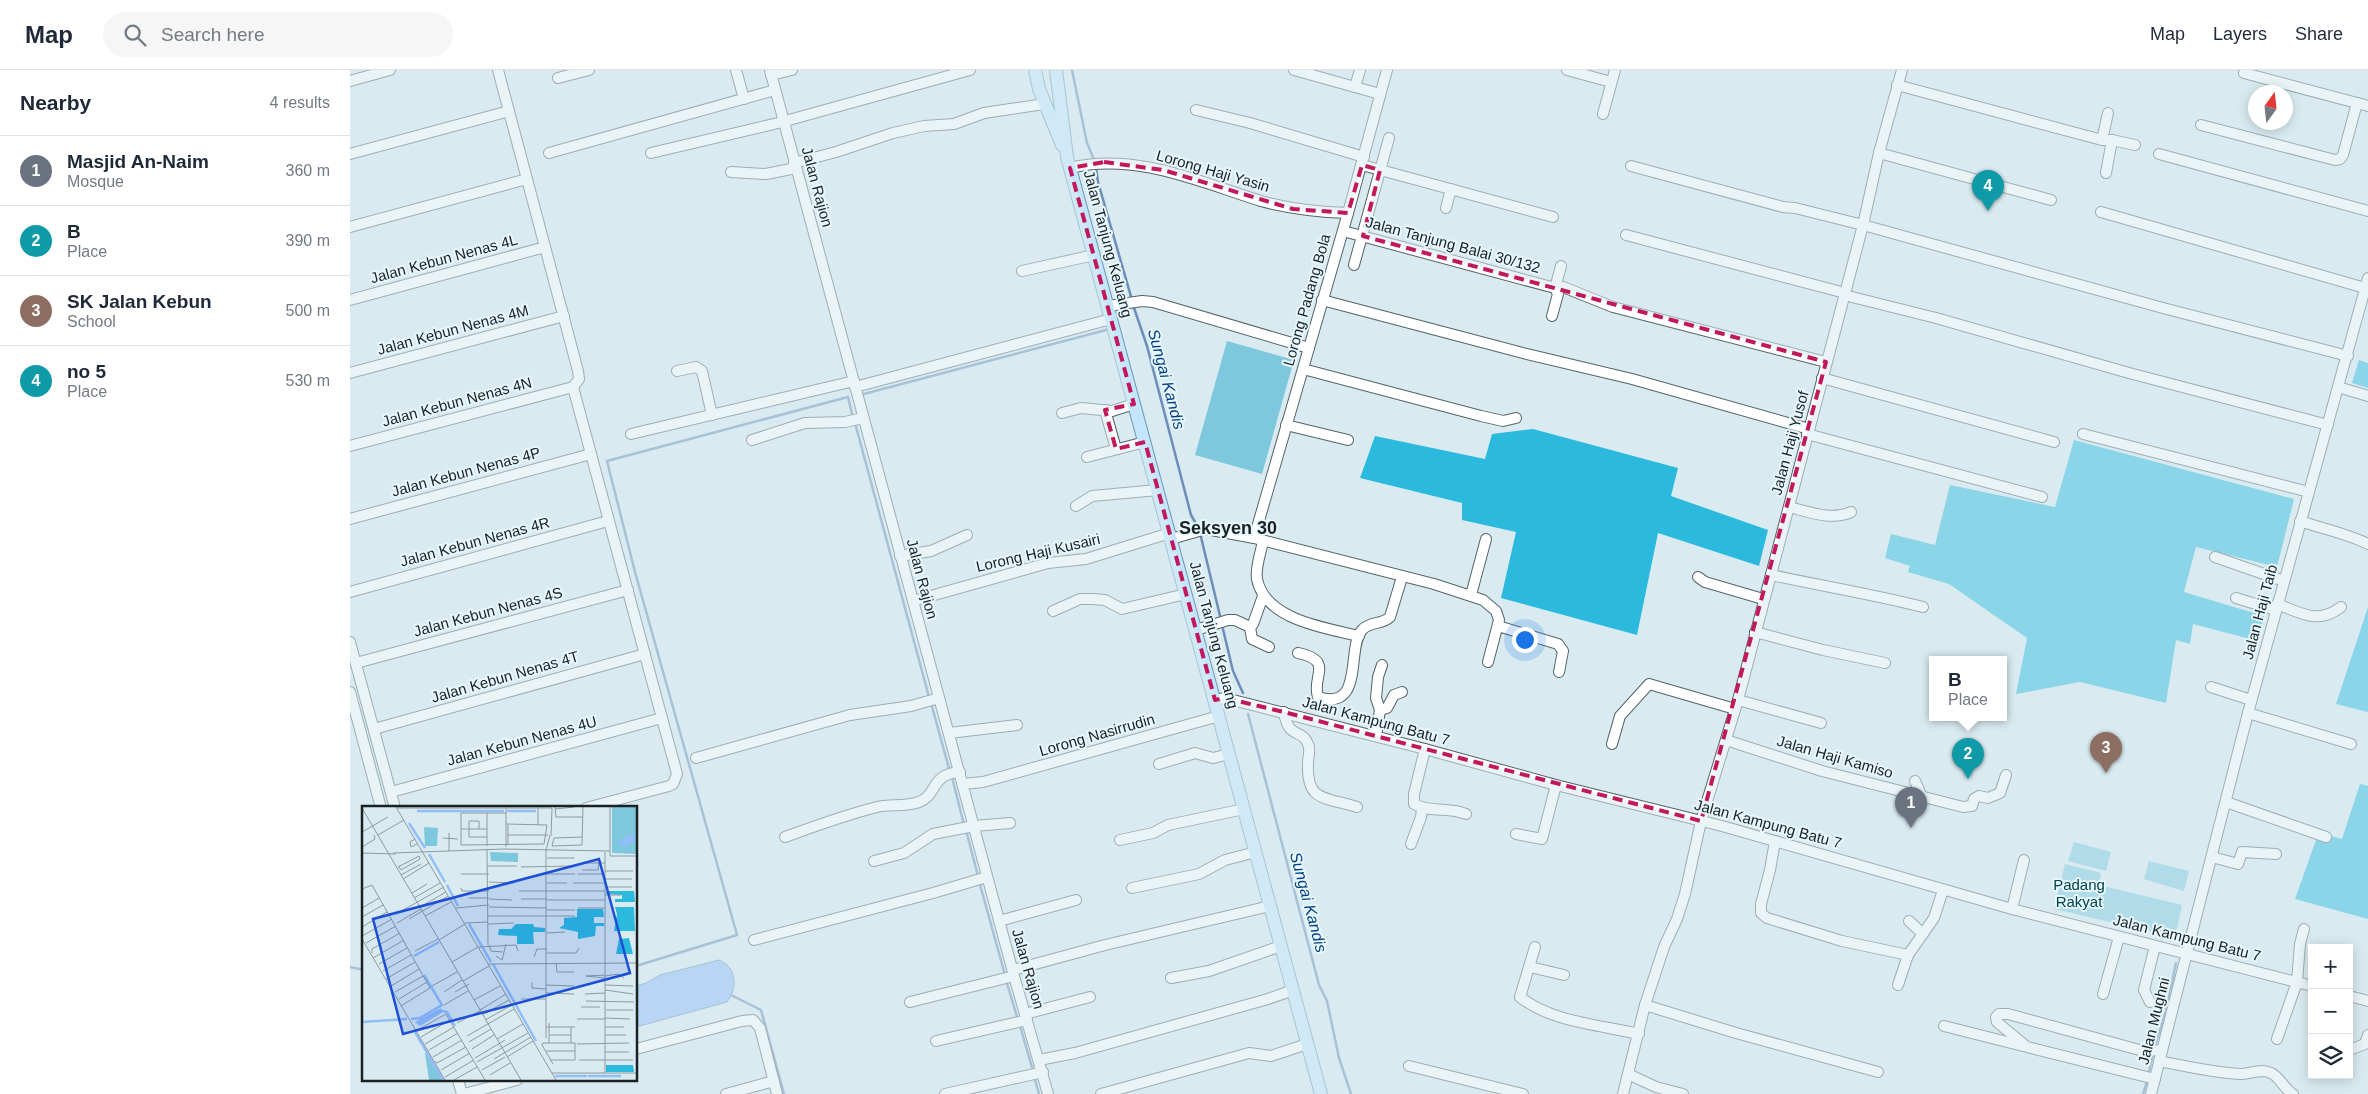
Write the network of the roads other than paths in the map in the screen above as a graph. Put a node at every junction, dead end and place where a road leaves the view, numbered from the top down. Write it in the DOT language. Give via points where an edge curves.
graph roads {
  1 [pos="390,70"];
  2 [pos="498,70"];
  3 [pos="589,70"];
  4 [pos="736,70"];
  5 [pos="792,70"];
  6 [pos="970,70"];
  7 [pos="1035,70"];
  8 [pos="1039,70"];
  9 [pos="1055,70"];
  10 [pos="1294,70"];
  11 [pos="1360,70"];
  12 [pos="1387,70"];
  13 [pos="1568,70"];
  14 [pos="1615,70"];
  15 [pos="1902,70"];
  16 [pos="770,73"];
  17 [pos="2244,73"];
  18 [pos="558,78"];
  19 [pos="350,81"];
  20 [pos="1611,82"];
  21 [pos="1898,85"];
  22 [pos="1355,87"];
  23 [pos="775,90"];
  24 [pos="1380,94"];
  25 [pos="744,99"];
  26 [pos="2357,103"];
  27 [pos="1044,104"];
  28 [pos="2368,106"];
  29 [pos="1196,110"];
  30 [pos="508,111"];
  31 [pos="2108,113"];
  32 [pos="1603,114"];
  33 [pos="777,123"];
  34 [pos="2201,125"];
  35 [pos="1389,138"];
  36 [pos="2107,140"];
  37 [pos="2135,145"];
  38 [pos="651,153"];
  39 [pos="1879,153"];
  40 [pos="350,154"];
  41 [pos="549,154"];
  42 [pos="2159,154"];
  43 [pos="1363,161"];
  44 [pos="1069,162"];
  45 [pos="1650,165"];
  46 [pos="795,166"];
  47 [pos="1631,166"];
  48 [pos="1380,170"];
  49 [pos="731,172"];
  50 [pos="2106,173"];
  51 [pos="527,179"];
  52 [pos="1451,189"];
  53 [pos="2051,200"];
  54 [pos="1446,208"];
  55 [pos="1795,208"];
  56 [pos="2368,211"];
  57 [pos="2101,212"];
  58 [pos="1348,213"];
  59 [pos="1553,217"];
  60 [pos="1863,225"];
  61 [pos="350,227"];
  62 [pos="1343,231"];
  63 [pos="1626,235"];
  64 [pos="1362,236"];
  65 [pos="545,247"];
  66 [pos="1094,254"];
  67 [pos="1354,265"];
  68 [pos="1561,266"];
  69 [pos="1022,271"];
  70 [pos="2367,283"];
  71 [pos="1554,288"];
  72 [pos="1845,294"];
  73 [pos="350,300"];
  74 [pos="1322,300"];
  75 [pos="1108,306"];
  76 [pos="564,316"];
  77 [pos="1552,316"];
  78 [pos="1111,319"];
  79 [pos="2357,322"];
  80 [pos="2368,325"];
  81 [pos="1308,348"];
  82 [pos="2348,356"];
  83 [pos="1826,362"];
  84 [pos="1303,369"];
  85 [pos="678,371"];
  86 [pos="350,374"];
  87 [pos="1822,378"];
  88 [pos="573,387"];
  89 [pos="2338,387"];
  90 [pos="855,389"];
  91 [pos="2368,396"];
  92 [pos="1134,404"];
  93 [pos="1105,410"];
  94 [pos="1062,412"];
  95 [pos="712,414"];
  96 [pos="862,418"];
  97 [pos="1516,418"];
  98 [pos="1286,425"];
  99 [pos="2328,425"];
  100 [pos="1808,431"];
  101 [pos="632,434"];
  102 [pos="2083,434"];
  103 [pos="752,440"];
  104 [pos="1348,440"];
  105 [pos="1145,442"];
  106 [pos="2054,442"];
  107 [pos="350,446"];
  108 [pos="1116,449"];
  109 [pos="591,454"];
  110 [pos="1087,457"];
  111 [pos="1158,490"];
  112 [pos="2309,492"];
  113 [pos="2042,497"];
  114 [pos="1076,506"];
  115 [pos="1789,507"];
  116 [pos="1851,512"];
  117 [pos="350,519"];
  118 [pos="608,521"];
  119 [pos="2300,521"];
  120 [pos="967,535"];
  121 [pos="1170,536"];
  122 [pos="1486,539"];
  123 [pos="1258,540"];
  124 [pos="2368,544"];
  125 [pos="900,556"];
  126 [pos="2215,557"];
  127 [pos="1771,575"];
  128 [pos="1402,577"];
  129 [pos="1698,577"];
  130 [pos="2284,581"];
  131 [pos="628,590"];
  132 [pos="350,592"];
  133 [pos="1186,594"];
  134 [pos="1471,595"];
  135 [pos="1263,596"];
  136 [pos="2236,598"];
  137 [pos="1763,599"];
  138 [pos="915,601"];
  139 [pos="1922,607"];
  140 [pos="2276,607"];
  141 [pos="2341,607"];
  142 [pos="1054,611"];
  143 [pos="1498,626"];
  144 [pos="1250,627"];
  145 [pos="1196,630"];
  146 [pos="1755,632"];
  147 [pos="1360,636"];
  148 [pos="350,642"];
  149 [pos="1269,647"];
  150 [pos="1298,652"];
  151 [pos="645,654"];
  152 [pos="1488,662"];
  153 [pos="356,663"];
  154 [pos="1885,664"];
  155 [pos="1382,665"];
  156 [pos="1559,672"];
  157 [pos="2211,687"];
  158 [pos="350,692"];
  159 [pos="1402,692"];
  160 [pos="933,700"];
  161 [pos="1215,700"];
  162 [pos="2252,700"];
  163 [pos="1736,705"];
  164 [pos="1380,710"];
  165 [pos="1284,712"];
  166 [pos="2248,713"];
  167 [pos="1219,716"];
  168 [pos="662,718"];
  169 [pos="1821,724"];
  170 [pos="1017,725"];
  171 [pos="374,729"];
  172 [pos="949,733"];
  173 [pos="1376,736"];
  174 [pos="1726,740"];
  175 [pos="1612,744"];
  176 [pos="2351,744"];
  177 [pos="1425,749"];
  178 [pos="1229,754"];
  179 [pos="696,758"];
  180 [pos="1159,764"];
  181 [pos="954,773"];
  182 [pos="2006,775"];
  183 [pos="1915,782"];
  184 [pos="968,784"];
  185 [pos="1556,785"];
  186 [pos="390,792"];
  187 [pos="1922,797"];
  188 [pos="2226,802"];
  189 [pos="380,806"];
  190 [pos="394,806"];
  191 [pos="593,806"];
  192 [pos="1357,807"];
  193 [pos="1422,808"];
  194 [pos="1244,809"];
  195 [pos="1466,814"];
  196 [pos="1701,821"];
  197 [pos="1010,823"];
  198 [pos="968,828"];
  199 [pos="1516,834"];
  200 [pos="785,837"];
  201 [pos="2326,837"];
  202 [pos="1120,840"];
  203 [pos="1775,841"];
  204 [pos="1411,844"];
  205 [pos="1251,853"];
  206 [pos="2276,854"];
  207 [pos="2212,857"];
  208 [pos="2024,860"];
  209 [pos="874,861"];
  210 [pos="982,879"];
  211 [pos="1132,888"];
  212 [pos="1944,890"];
  213 [pos="1076,900"];
  214 [pos="1270,906"];
  215 [pos="2012,909"];
  216 [pos="1005,920"];
  217 [pos="1909,921"];
  218 [pos="2304,929"];
  219 [pos="1923,934"];
  220 [pos="2119,937"];
  221 [pos="754,940"];
  222 [pos="1281,946"];
  223 [pos="2155,946"];
  224 [pos="1535,947"];
  225 [pos="2187,954"];
  226 [pos="1908,955"];
  227 [pos="1530,967"];
  228 [pos="1010,976"];
  229 [pos="1564,976"];
  230 [pos="1171,978"];
  231 [pos="2297,982"];
  232 [pos="1898,984"];
  233 [pos="2308,985"];
  234 [pos="1292,990"];
  235 [pos="2103,994"];
  236 [pos="1090,997"];
  237 [pos="2353,997"];
  238 [pos="2368,1001"];
  239 [pos="910,1002"];
  240 [pos="2150,1002"];
  241 [pos="1645,1005"];
  242 [pos="1026,1017"];
  243 [pos="1944,1026"];
  244 [pos="1638,1034"];
  245 [pos="2277,1039"];
  246 [pos="936,1041"];
  247 [pos="2367,1042"];
  248 [pos="1302,1046"];
  249 [pos="2027,1047"];
  250 [pos="638,1048"];
  251 [pos="2353,1048"];
  252 [pos="2157,1054"];
  253 [pos="1039,1060"];
  254 [pos="1410,1066"];
  255 [pos="1878,1072"];
  256 [pos="1037,1074"];
  257 [pos="1628,1074"];
  258 [pos="2150,1078"];
  259 [pos="774,1081"];
  260 [pos="460,1082"];
  261 [pos="510,1082"];
  262 [pos="1655,1090"];
  263 [pos="469,1093"];
  264 [pos="726,1094"];
  265 [pos="777,1094"];
  266 [pos="945,1094"];
  267 [pos="1048,1094"];
  268 [pos="1101,1094"];
  269 [pos="1320,1094"];
  270 [pos="1524,1094"];
  271 [pos="1624,1094"];
  272 [pos="1683,1094"];
  273 [pos="2151,1094"];
  274 [pos="2293,1094"];
  1 -- 19 [label="street"];
  2 -- 30 [label="street"];
  3 -- 18 [label="street"];
  4 -- 25 [label="street"];
  5 -- 16 [label="street"];
  6 -- 33 [label="street"];
  7 -- 27 [label="main road, Jalan Tanjung Keluang"];
  8 -- 9 [label="main road" via="1047,83 1054,79"];
  9 -- 44 [label="main road, Jalan Tanjung Keluang"];
  10 -- 22 [label="street"];
  11 -- 22 [label="street"];
  12 -- 24 [label="street, Lorong Padang Bola"];
  13 -- 20 [label="street"];
  14 -- 20 [label="street"];
  15 -- 21 [label="street, Jalan Haji Yusof"];
  16 -- 23 [label="street, Jalan Rajion"];
  17 -- 26 [label="street"];
  20 -- 32 [label="street"];
  21 -- 36 [label="street"];
  21 -- 39 [label="street, Jalan Haji Yusof"];
  22 -- 24 [label="street"];
  23 -- 25 [label="street"];
  23 -- 33 [label="street, Jalan Rajion"];
  24 -- 43 [label="street, Lorong Padang Bola"];
  25 -- 41 [label="street"];
  26 -- 28 [label="street"];
  26 -- 34 [label="street" via="2343,155 2335,160"];
  27 -- 44 [label="main road, Jalan Tanjung Keluang"];
  27 -- 46 [label="street" via="984,113 954,124 893,133"];
  29 -- 43 [label="street" via="1250,123"];
  30 -- 40 [label="street"];
  30 -- 51 [label="street"];
  31 -- 36 [label="street"];
  33 -- 38 [label="street"];
  33 -- 46 [label="street, Jalan Rajion"];
  35 -- 48 [label="street"];
  36 -- 37 [label="street"];
  36 -- 50 [label="street"];
  39 -- 53 [label="street"];
  39 -- 60 [label="street, Jalan Haji Yusof"];
  42 -- 56 [label="street"];
  43 -- 48 [label="street"];
  43 -- 58 [label="street, Lorong Padang Bola"];
  44 -- 58 [label="street, Lorong Haji Yasin" via="1104,162 1163,170 1293,208"];
  44 -- 66 [label="main road, Jalan Tanjung Keluang"];
  45 -- 55 [label="street" via="1780,200"];
  46 -- 49 [label="street" via="766,174"];
  46 -- 90 [label="street, Jalan Rajion"];
  47 -- 55 [label="street"];
  48 -- 52 [label="street"];
  48 -- 64 [label="street"];
  51 -- 61 [label="street"];
  51 -- 65 [label="street"];
  52 -- 54 [label="street"];
  52 -- 59 [label="street"];
  55 -- 60 [label="street"];
  57 -- 70 [label="street"];
  58 -- 62 [label="street, Lorong Padang Bola"];
  60 -- 72 [label="street, Jalan Haji Yusof"];
  60 -- 82 [label="street"];
  62 -- 64 [label="street, Jalan Tanjung Balai 30/132"];
  62 -- 74 [label="street, Lorong Padang Bola"];
  63 -- 72 [label="street"];
  64 -- 67 [label="street"];
  64 -- 71 [label="street, Jalan Tanjung Balai 30/132"];
  65 -- 73 [label="street, Jalan Kebun Nenas 4L"];
  65 -- 76 [label="street"];
  66 -- 69 [label="street"];
  66 -- 75 [label="main road, Jalan Tanjung Keluang"];
  68 -- 71 [label="street"];
  70 -- 79 [label="street, Jalan Haji Taib"];
  71 -- 77 [label="street" via="1558,294"];
  71 -- 83 [label="street, Jalan Tanjung Balai 30/132" via="1570,290 1613,307"];
  72 -- 83 [label="street, Jalan Haji Yusof"];
  72 -- 99 [label="street"];
  74 -- 81 [label="street, Lorong Padang Bola"];
  74 -- 100 [label="street" via="1632,379"];
  75 -- 78 [label="main road, Jalan Tanjung Keluang"];
  75 -- 81 [label="street" via="1142,301"];
  76 -- 86 [label="street, Jalan Kebun Nenas 4M"];
  76 -- 88 [label="street" via="578,371 579,379"];
  78 -- 90 [label="street"];
  78 -- 92 [label="main road, Jalan Tanjung Keluang"];
  79 -- 80 [label="street"];
  79 -- 82 [label="street, Jalan Haji Taib"];
  81 -- 84 [label="street, Lorong Padang Bola"];
  82 -- 89 [label="street, Jalan Haji Taib"];
  83 -- 87 [label="street, Jalan Haji Yusof"];
  84 -- 97 [label="street" via="1481,416 1503,421"];
  84 -- 98 [label="street, Lorong Padang Bola"];
  85 -- 95 [label="street" via="696,366 702,371"];
  87 -- 100 [label="street, Jalan Haji Yusof"];
  87 -- 106 [label="street"];
  88 -- 107 [label="street, Jalan Kebun Nenas 4N"];
  88 -- 109 [label="street"];
  89 -- 91 [label="street"];
  89 -- 99 [label="street, Jalan Haji Taib"];
  90 -- 95 [label="street" via="834,386"];
  90 -- 96 [label="street, Jalan Rajion"];
  92 -- 93 [label="street"];
  92 -- 105 [label="main road, Jalan Tanjung Keluang"];
  93 -- 94 [label="street" via="1081,408"];
  93 -- 108 [label="street"];
  95 -- 101 [label="street"];
  96 -- 103 [label="street" via="805,423"];
  96 -- 125 [label="street, Jalan Rajion"];
  98 -- 104 [label="street"];
  98 -- 123 [label="street, Lorong Padang Bola"];
  99 -- 112 [label="street, Jalan Haji Taib"];
  100 -- 113 [label="street"];
  100 -- 115 [label="street, Jalan Haji Yusof"];
  102 -- 112 [label="street"];
  105 -- 108 [label="street"];
  105 -- 111 [label="main road, Jalan Tanjung Keluang"];
  108 -- 110 [label="street"];
  109 -- 117 [label="street, Jalan Kebun Nenas 4P"];
  109 -- 118 [label="street"];
  111 -- 114 [label="street" via="1092,496"];
  111 -- 121 [label="main road, Jalan Tanjung Keluang"];
  112 -- 119 [label="street, Jalan Haji Taib"];
  115 -- 116 [label="street" via="1822,515 1842,516"];
  115 -- 127 [label="street, Jalan Haji Yusof"];
  118 -- 131 [label="street"];
  118 -- 132 [label="street, Jalan Kebun Nenas 4R"];
  119 -- 124 [label="street" via="2347,534"];
  119 -- 130 [label="street, Jalan Haji Taib"];
  120 -- 125 [label="street" via="931,551"];
  121 -- 123 [label="street, Lorong Haji Kusairi" via="1206,529"];
  121 -- 133 [label="main road, Jalan Tanjung Keluang"];
  121 -- 138 [label="street, Lorong Haji Kusairi" via="1086,560 1048,563"];
  122 -- 134 [label="street"];
  123 -- 128 [label="street"];
  123 -- 135 [label="street, Lorong Padang Bola" via="1256,576"];
  125 -- 138 [label="street, Jalan Rajion"];
  126 -- 130 [label="street"];
  127 -- 137 [label="street, Jalan Haji Yusof"];
  127 -- 139 [label="street" via="1838,590 1869,593"];
  128 -- 134 [label="street"];
  128 -- 147 [label="street" via="1390,618 1370,624"];
  129 -- 137 [label="street"];
  130 -- 140 [label="street, Jalan Haji Taib"];
  131 -- 151 [label="street"];
  131 -- 153 [label="street, Jalan Kebun Nenas 4S"];
  133 -- 142 [label="street" via="1122,610 1105,600 1080,599"];
  133 -- 145 [label="main road, Jalan Tanjung Keluang"];
  134 -- 143 [label="street" via="1490,604 1496,611"];
  135 -- 144 [label="street"];
  135 -- 147 [label="street" via="1298,621"];
  136 -- 140 [label="street"];
  137 -- 146 [label="street, Jalan Haji Yusof"];
  138 -- 160 [label="street, Jalan Rajion"];
  140 -- 141 [label="street" via="2317,617 2330,615"];
  140 -- 162 [label="street, Jalan Haji Taib"];
  143 -- 152 [label="street"];
  143 -- 156 [label="street" via="1558,644 1564,651"];
  144 -- 145 [label="street" via="1228,620"];
  144 -- 149 [label="street" via="1252,639"];
  145 -- 161 [label="main road, Jalan Tanjung Keluang"];
  146 -- 154 [label="street"];
  146 -- 163 [label="street, Jalan Haji Yusof"];
  147 -- 150 [label="street" via="1349,687 1340,698 1318,697 1321,668 1309,655"];
  148 -- 153 [label="street"];
  151 -- 168 [label="street"];
  151 -- 171 [label="street, Jalan Kebun Nenas 4T"];
  153 -- 171 [label="street"];
  155 -- 164 [label="street" via="1376,698"];
  157 -- 162 [label="street"];
  158 -- 189 [label="street"];
  159 -- 164 [label="street" via="1394,695 1387,708"];
  160 -- 172 [label="street, Jalan Rajion"];
  160 -- 179 [label="street" via="850,715"];
  161 -- 165 [label="street, Jalan Kampung Batu 7" via="1225,698"];
  161 -- 167 [label="main road, Jalan Tanjung Keluang"];
  162 -- 166 [label="street, Jalan Haji Taib"];
  163 -- 169 [label="street"];
  163 -- 174 [label="street, Jalan Haji Yusof"];
  163 -- 175 [label="street" via="1649,684 1620,716"];
  164 -- 173 [label="street"];
  165 -- 173 [label="street, Jalan Kampung Batu 7"];
  165 -- 192 [label="street" via="1291,731 1306,739 1309,745 1309,788 1315,794"];
  166 -- 176 [label="street"];
  166 -- 188 [label="street, Jalan Haji Taib"];
  167 -- 178 [label="main road, Jalan Tanjung Keluang"];
  167 -- 184 [label="street, Lorong Nasirrudin"];
  168 -- 186 [label="street, Jalan Kebun Nenas 4U"];
  168 -- 191 [label="street" via="677,774 673,784"];
  170 -- 172 [label="street"];
  171 -- 186 [label="street"];
  172 -- 181 [label="street, Jalan Rajion"];
  173 -- 177 [label="street, Jalan Kampung Batu 7"];
  174 -- 187 [label="street, Jalan Haji Kamiso" via="1822,771"];
  174 -- 196 [label="street, Jalan Haji Yusof"];
  177 -- 185 [label="street, Jalan Kampung Batu 7"];
  177 -- 193 [label="street" via="1414,794 1414,804"];
  178 -- 180 [label="street" via="1213,758 1195,753"];
  178 -- 194 [label="main road, Jalan Tanjung Keluang"];
  181 -- 184 [label="street, Jalan Rajion"];
  181 -- 200 [label="street" via="936,782 924,800 834,818"];
  182 -- 187 [label="street, Jalan Haji Kamiso" via="2000,793 1988,798 1979,796 1972,806"];
  183 -- 187 [label="street"];
  184 -- 198 [label="street, Jalan Rajion"];
  185 -- 196 [label="street, Jalan Kampung Batu 7"];
  185 -- 199 [label="street" via="1542,840"];
  186 -- 190 [label="street"];
  188 -- 201 [label="street"];
  188 -- 207 [label="street, Jalan Haji Taib"];
  193 -- 195 [label="street"];
  193 -- 204 [label="street"];
  194 -- 202 [label="street"];
  194 -- 205 [label="main road, Jalan Tanjung Keluang"];
  196 -- 203 [label="street, Jalan Kampung Batu 7"];
  196 -- 241 [label="street, Jalan Haji Yusof" via="1685,894"];
  197 -- 198 [label="street"];
  198 -- 209 [label="street" via="933,834 904,853"];
  198 -- 210 [label="street, Jalan Rajion"];
  203 -- 212 [label="street, Jalan Kampung Batu 7"];
  203 -- 226 [label="street" via="1761,904 1761,913 1766,918 1842,941"];
  205 -- 211 [label="street" via="1226,860 1199,874"];
  205 -- 214 [label="main road, Jalan Tanjung Keluang"];
  206 -- 207 [label="street" via="2242,852 2238,864"];
  207 -- 225 [label="street, Jalan Haji Taib"];
  208 -- 215 [label="street"];
  210 -- 216 [label="street, Jalan Rajion"];
  210 -- 221 [label="street"];
  212 -- 215 [label="street, Jalan Kampung Batu 7"];
  212 -- 219 [label="street" via="1934,918"];
  213 -- 216 [label="street"];
  214 -- 222 [label="main road, Jalan Tanjung Keluang"];
  214 -- 228 [label="street" via="1114,943"];
  215 -- 220 [label="street, Jalan Kampung Batu 7"];
  216 -- 228 [label="street, Jalan Rajion"];
  217 -- 219 [label="street"];
  218 -- 231 [label="street"];
  219 -- 226 [label="street"];
  220 -- 223 [label="street, Jalan Kampung Batu 7"];
  220 -- 235 [label="street"];
  222 -- 230 [label="street" via="1209,971"];
  222 -- 234 [label="main road, Jalan Tanjung Keluang"];
  223 -- 225 [label="street, Jalan Kampung Batu 7"];
  223 -- 240 [label="street" via="2144,990"];
  224 -- 227 [label="street"];
  225 -- 231 [label="street, Jalan Kampung Batu 7"];
  225 -- 252 [label="street, Jalan Mughni"];
  226 -- 232 [label="street"];
  227 -- 229 [label="street"];
  227 -- 244 [label="street" via="1520,997 1532,1007"];
  228 -- 239 [label="street"];
  228 -- 242 [label="street, Jalan Rajion"];
  231 -- 233 [label="street, Jalan Kampung Batu 7"];
  231 -- 245 [label="street"];
  234 -- 248 [label="main road, Jalan Tanjung Keluang"];
  234 -- 253 [label="street" via="1268,1000 1076,1053"];
  236 -- 242 [label="street"];
  237 -- 238 [label="street"];
  241 -- 244 [label="street, Jalan Haji Yusof"];
  241 -- 255 [label="street"];
  242 -- 246 [label="street"];
  242 -- 253 [label="street, Jalan Rajion"];
  243 -- 249 [label="street"];
  244 -- 257 [label="street, Jalan Haji Yusof"];
  247 -- 251 [label="street"];
  248 -- 268 [label="street" via="1271,1056 1249,1053"];
  248 -- 269 [label="main road, Jalan Tanjung Keluang"];
  249 -- 252 [label="street" via="1997,1022 1999,1014"];
  249 -- 258 [label="street"];
  250 -- 259 [label="street" via="742,1020 754,1020 760,1028"];
  252 -- 258 [label="street, Jalan Mughni"];
  252 -- 274 [label="street" via="2184,1067 2240,1074 2266,1071 2274,1074"];
  253 -- 256 [label="street, Jalan Rajion"];
  254 -- 270 [label="street"];
  256 -- 266 [label="street"];
  256 -- 267 [label="street, Jalan Rajion"];
  257 -- 262 [label="street"];
  257 -- 271 [label="street, Jalan Haji Yusof"];
  258 -- 273 [label="street, Jalan Mughni"];
  259 -- 264 [label="street"];
  259 -- 265 [label="street"];
  260 -- 263 [label="street"];
  261 -- 263 [label="street"];
  262 -- 272 [label="street"];
}
